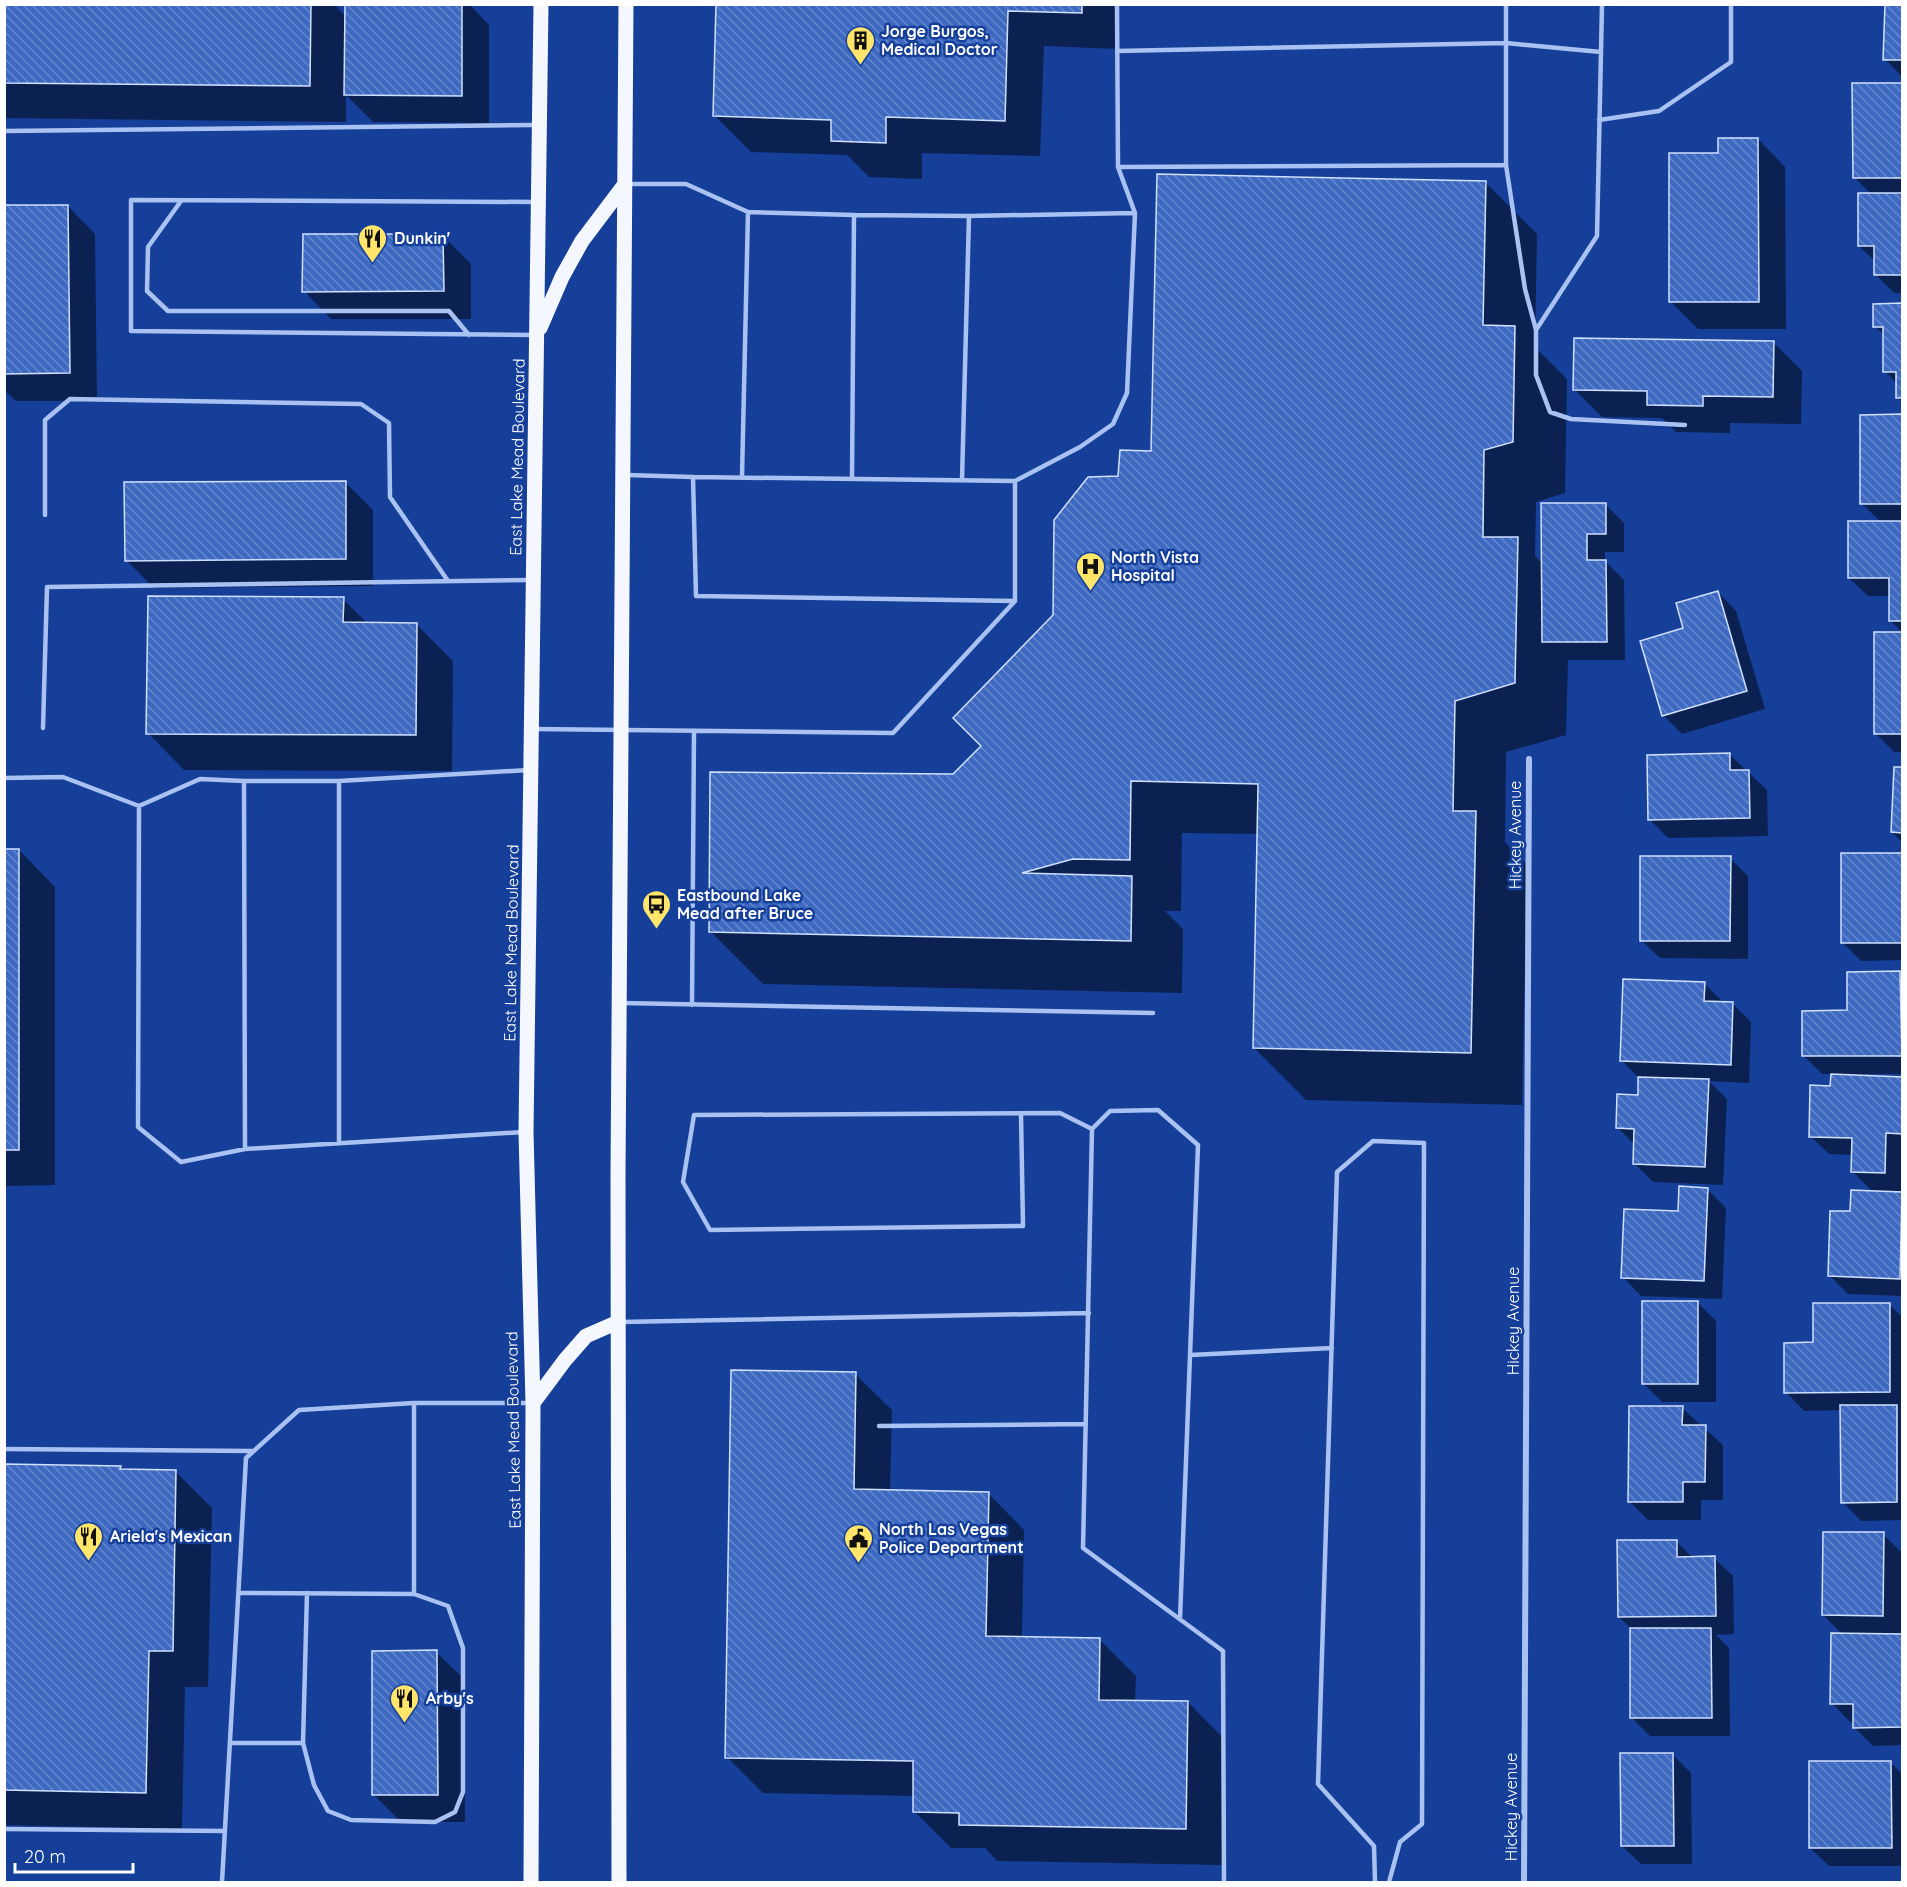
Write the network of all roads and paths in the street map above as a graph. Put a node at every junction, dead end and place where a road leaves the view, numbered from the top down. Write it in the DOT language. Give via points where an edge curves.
graph roads {
  1 [pos="541,4"];
  2 [pos="626,4"];
  3 [pos="1117,4"];
  4 [pos="1506,4"];
  5 [pos="1602,4"];
  6 [pos="1731,4"];
  7 [pos="1506,43"];
  8 [pos="1117,51"];
  9 [pos="1600,52"];
  10 [pos="1599,120"];
  11 [pos="539,125"];
  12 [pos="4,131"];
  13 [pos="1506,165"];
  14 [pos="1118,167"];
  15 [pos="625,184"];
  16 [pos="181,201"];
  17 [pos="539,202"];
  18 [pos="748,212"];
  19 [pos="1135,213"];
  20 [pos="854,215"];
  21 [pos="969,216"];
  22 [pos="1536,330"];
  23 [pos="469,335"];
  24 [pos="537,335"];
  25 [pos="1685,425"];
  26 [pos="623,474"];
  27 [pos="693,477"];
  28 [pos="742,477"];
  29 [pos="852,479"];
  30 [pos="962,480"];
  31 [pos="1015,481"];
  32 [pos="45,515"];
  33 [pos="533,580"];
  34 [pos="448,581"];
  35 [pos="1015,601"];
  36 [pos="43,728"];
  37 [pos="532,729"];
  38 [pos="621,730"];
  39 [pos="694,731"];
  40 [pos="1529,759"];
  41 [pos="531,770"];
  42 [pos="4,778"];
  43 [pos="244,781"];
  44 [pos="339,781"];
  45 [pos="139,806"];
  46 [pos="619,1003"];
  47 [pos="692,1005"];
  48 [pos="1154,1013"];
  49 [pos="1022,1114"];
  50 [pos="1092,1129"];
  51 [pos="526,1132"];
  52 [pos="339,1143"];
  53 [pos="245,1149"];
  54 [pos="1089,1313"];
  55 [pos="618,1322"];
  56 [pos="1332,1348"];
  57 [pos="1190,1355"];
  58 [pos="414,1403"];
  59 [pos="533,1403"];
  60 [pos="1086,1424"];
  61 [pos="879,1426"];
  62 [pos="4,1449"];
  63 [pos="253,1451"];
  64 [pos="239,1593"];
  65 [pos="307,1593"];
  66 [pos="414,1594"];
  67 [pos="1180,1619"];
  68 [pos="230,1743"];
  69 [pos="303,1743"];
  70 [pos="4,1829"];
  71 [pos="225,1831"];
  72 [pos="222,1882"];
  73 [pos="531,1882"];
  74 [pos="620,1882"];
  75 [pos="1224,1882"];
  76 [pos="1375,1882"];
  77 [pos="1389,1882"];
  78 [pos="1524,1882"];
  1 -- 11 [label="main road, East Lake Mead Boulevard"];
  2 -- 15 [label="main road"];
  3 -- 8 [label="lane"];
  4 -- 7 [label="lane"];
  5 -- 9 [label="lane"];
  6 -- 10 [label="lane" via="1731,62 1659,111"];
  7 -- 8 [label="lane"];
  7 -- 9 [label="lane"];
  7 -- 13 [label="lane"];
  8 -- 14 [label="lane"];
  9 -- 10 [label="lane"];
  10 -- 22 [label="lane" via="1597,236"];
  11 -- 12 [label="lane"];
  11 -- 17 [label="main road, East Lake Mead Boulevard"];
  13 -- 14 [label="lane"];
  13 -- 22 [label="lane" via="1525,288"];
  14 -- 19 [label="lane"];
  15 -- 18 [label="lane" via="686,184"];
  15 -- 24 [label="main road" via="582,241"];
  15 -- 26 [label="main road"];
  16 -- 17 [label="lane"];
  16 -- 23 [label="lane" via="148,247 147,291 168,311 449,311"];
  16 -- 23 [label="lane" via="131,200 131,331"];
  17 -- 24 [label="main road, East Lake Mead Boulevard"];
  18 -- 20 [label="lane"];
  18 -- 28 [label="lane"];
  19 -- 21 [label="lane"];
  19 -- 31 [label="lane" via="1127,393 1113,424 1080,447"];
  20 -- 21 [label="lane"];
  20 -- 29 [label="lane"];
  21 -- 30 [label="lane"];
  22 -- 25 [label="lane" via="1536,375 1550,412 1571,419"];
  23 -- 24 [label="lane"];
  24 -- 33 [label="main road, East Lake Mead Boulevard"];
  26 -- 27 [label="lane"];
  26 -- 38 [label="main road"];
  27 -- 28 [label="lane"];
  27 -- 35 [label="lane" via="696,596"];
  28 -- 29 [label="lane"];
  29 -- 30 [label="lane"];
  30 -- 31 [label="lane"];
  31 -- 35 [label="lane"];
  32 -- 34 [label="lane" via="45,420 70,399 361,404 389,423 390,497"];
  33 -- 34 [label="lane"];
  33 -- 37 [label="main road, East Lake Mead Boulevard"];
  34 -- 36 [label="lane" via="47,587"];
  35 -- 39 [label="lane" via="893,734"];
  37 -- 38 [label="lane"];
  37 -- 41 [label="main road, East Lake Mead Boulevard"];
  38 -- 39 [label="lane"];
  38 -- 46 [label="main road"];
  39 -- 47 [label="lane"];
  40 -- 78 [label="street, Hickey Avenue"];
  41 -- 44 [label="lane"];
  41 -- 51 [label="main road, East Lake Mead Boulevard"];
  42 -- 45 [label="lane" via="63,777"];
  43 -- 44 [label="lane"];
  43 -- 45 [label="lane" via="200,779"];
  43 -- 53 [label="lane"];
  44 -- 52 [label="lane"];
  45 -- 53 [label="lane" via="138,1127 181,1162"];
  46 -- 47 [label="lane"];
  46 -- 55 [label="main road"];
  47 -- 48 [label="lane"];
  49 -- 49 [label="lane" via="694,1115 683,1182 710,1230 1023,1226"];
  49 -- 50 [label="lane" via="1060,1113"];
  50 -- 54 [label="lane"];
  50 -- 57 [label="lane" via="1110,1110 1158,1110 1198,1145"];
  51 -- 52 [label="lane"];
  51 -- 59 [label="main road, East Lake Mead Boulevard"];
  52 -- 53 [label="lane"];
  54 -- 55 [label="lane"];
  54 -- 60 [label="lane"];
  55 -- 59 [label="main road" via="586,1336"];
  55 -- 74 [label="main road"];
  56 -- 57 [label="lane"];
  56 -- 76 [label="lane" via="1318,1784 1374,1846"];
  56 -- 77 [label="lane" via="1337,1172 1373,1141 1424,1143 1422,1824 1400,1842"];
  57 -- 67 [label="lane"];
  58 -- 59 [label="lane"];
  58 -- 63 [label="lane" via="299,1410"];
  58 -- 66 [label="lane"];
  59 -- 73 [label="main road, East Lake Mead Boulevard"];
  60 -- 61 [label="lane"];
  60 -- 67 [label="lane" via="1083,1548"];
  62 -- 63 [label="lane"];
  63 -- 64 [label="lane" via="246,1458"];
  64 -- 65 [label="lane"];
  64 -- 68 [label="lane"];
  65 -- 66 [label="lane"];
  65 -- 69 [label="lane"];
  66 -- 69 [label="lane" via="448,1606 464,1648 463,1792 455,1812 435,1822 351,1820 328,1811 314,1785"];
  67 -- 75 [label="lane" via="1223,1651"];
  68 -- 69 [label="lane"];
  68 -- 71 [label="lane"];
  70 -- 71 [label="lane"];
  71 -- 72 [label="lane"];
}
